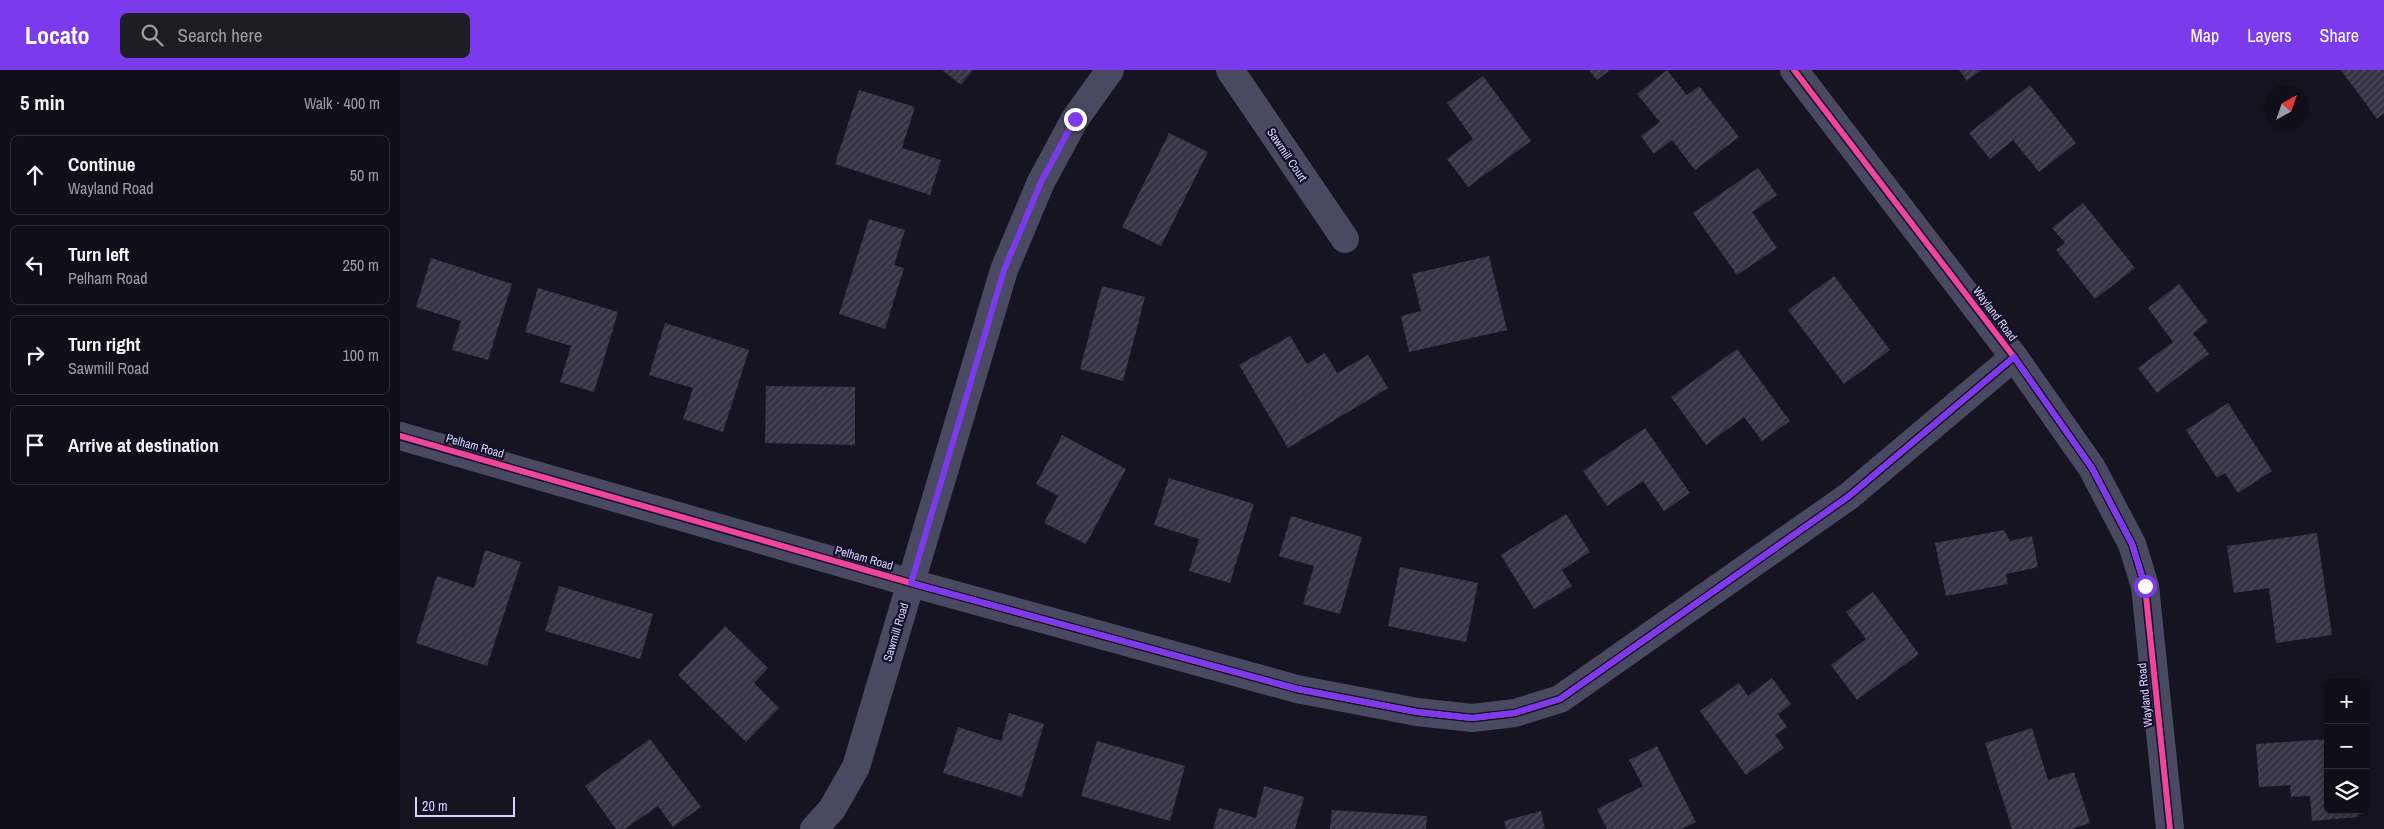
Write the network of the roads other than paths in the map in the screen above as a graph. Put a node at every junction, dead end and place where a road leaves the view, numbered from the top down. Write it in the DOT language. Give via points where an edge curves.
graph roads {
  1 [pos="1110,70"];
  2 [pos="1230,70"];
  3 [pos="1794,70"];
  4 [pos="1345,239"];
  5 [pos="2014,357"];
  6 [pos="400,436"];
  7 [pos="911,583"];
  8 [pos="814,829"];
  9 [pos="2170,829"];
  1 -- 7 [label="street, Sawmill Road" via="1075,119 1041,182 1004,270"];
  2 -- 4 [label="street, Sawmill Court"];
  3 -- 5 [label="street, Wayland Road"];
  5 -- 7 [label="street, Pelham Road" via="1849,496 1560,699 1514,713 1472,718 1417,712 1298,689"];
  5 -- 9 [label="street, Wayland Road" via="2092,468 2132,544 2145,586"];
  6 -- 7 [label="street, Pelham Road"];
  7 -- 8 [label="street, Sawmill Road" via="856,767 832,809"];
}
